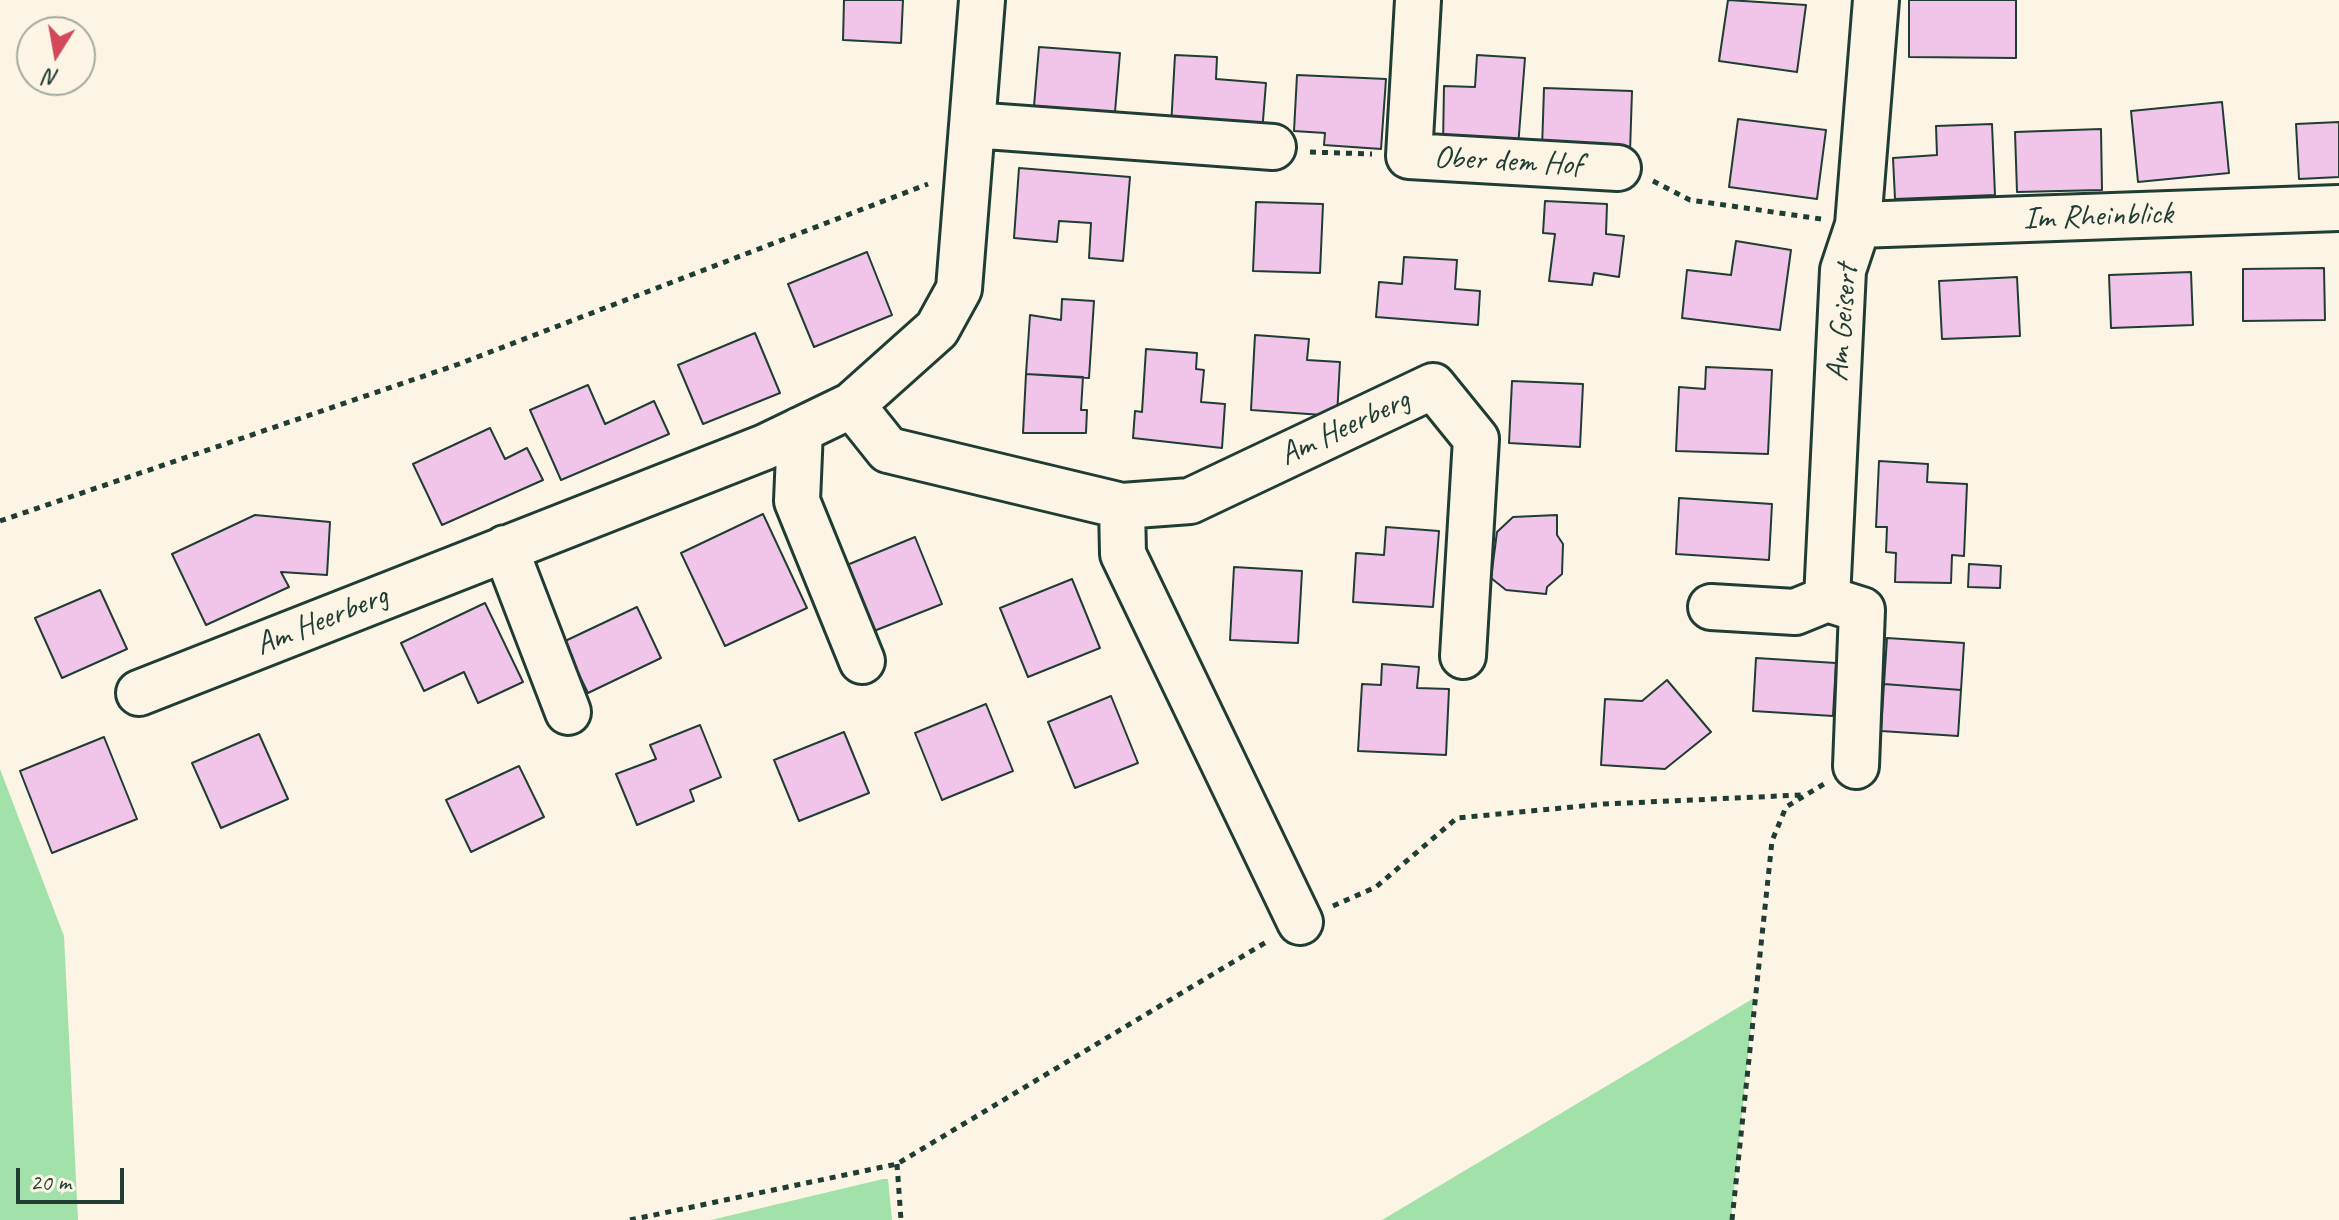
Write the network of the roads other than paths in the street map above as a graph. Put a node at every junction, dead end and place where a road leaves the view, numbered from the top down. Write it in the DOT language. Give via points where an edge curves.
graph roads {
  1 [pos="982,0"];
  2 [pos="1418,0"];
  3 [pos="1876,0"];
  4 [pos="972,125"];
  5 [pos="1273,147"];
  6 [pos="1618,168"];
  7 [pos="2339,208"];
  8 [pos="1858,225"];
  9 [pos="852,405"];
  10 [pos="800,430"];
  11 [pos="1122,506"];
  12 [pos="505,548"];
  13 [pos="1827,599"];
  14 [pos="1711,607"];
  15 [pos="1463,656"];
  16 [pos="862,661"];
  17 [pos="139,693"];
  18 [pos="568,712"];
  19 [pos="1856,766"];
  20 [pos="1300,922"];
  1 -- 4 [label="street, Am Heerberg"];
  2 -- 6 [label="street, Ober dem Hof" via="1409,156"];
  3 -- 8 [label="street, Am Geisert"];
  4 -- 5 [label="street"];
  4 -- 9 [label="street, Am Heerberg" via="959,289 937,329"];
  7 -- 8 [label="street, Im Rheinblick"];
  8 -- 13 [label="street, Am Geisert" via="1843,270"];
  9 -- 10 [label="street, Am Heerberg"];
  9 -- 11 [label="street, Am Heerberg" via="888,450"];
  10 -- 12 [label="street, Am Heerberg"];
  10 -- 16 [label="street" via="797,501"];
  11 -- 15 [label="street, Am Heerberg" via="1190,501 1433,386 1476,439"];
  11 -- 20 [label="street" via="1123,554"];
  12 -- 17 [label="street, Am Heerberg"];
  12 -- 18 [label="street"];
  13 -- 14 [label="street" via="1795,612"];
  13 -- 19 [label="street" via="1862,610"];
}
